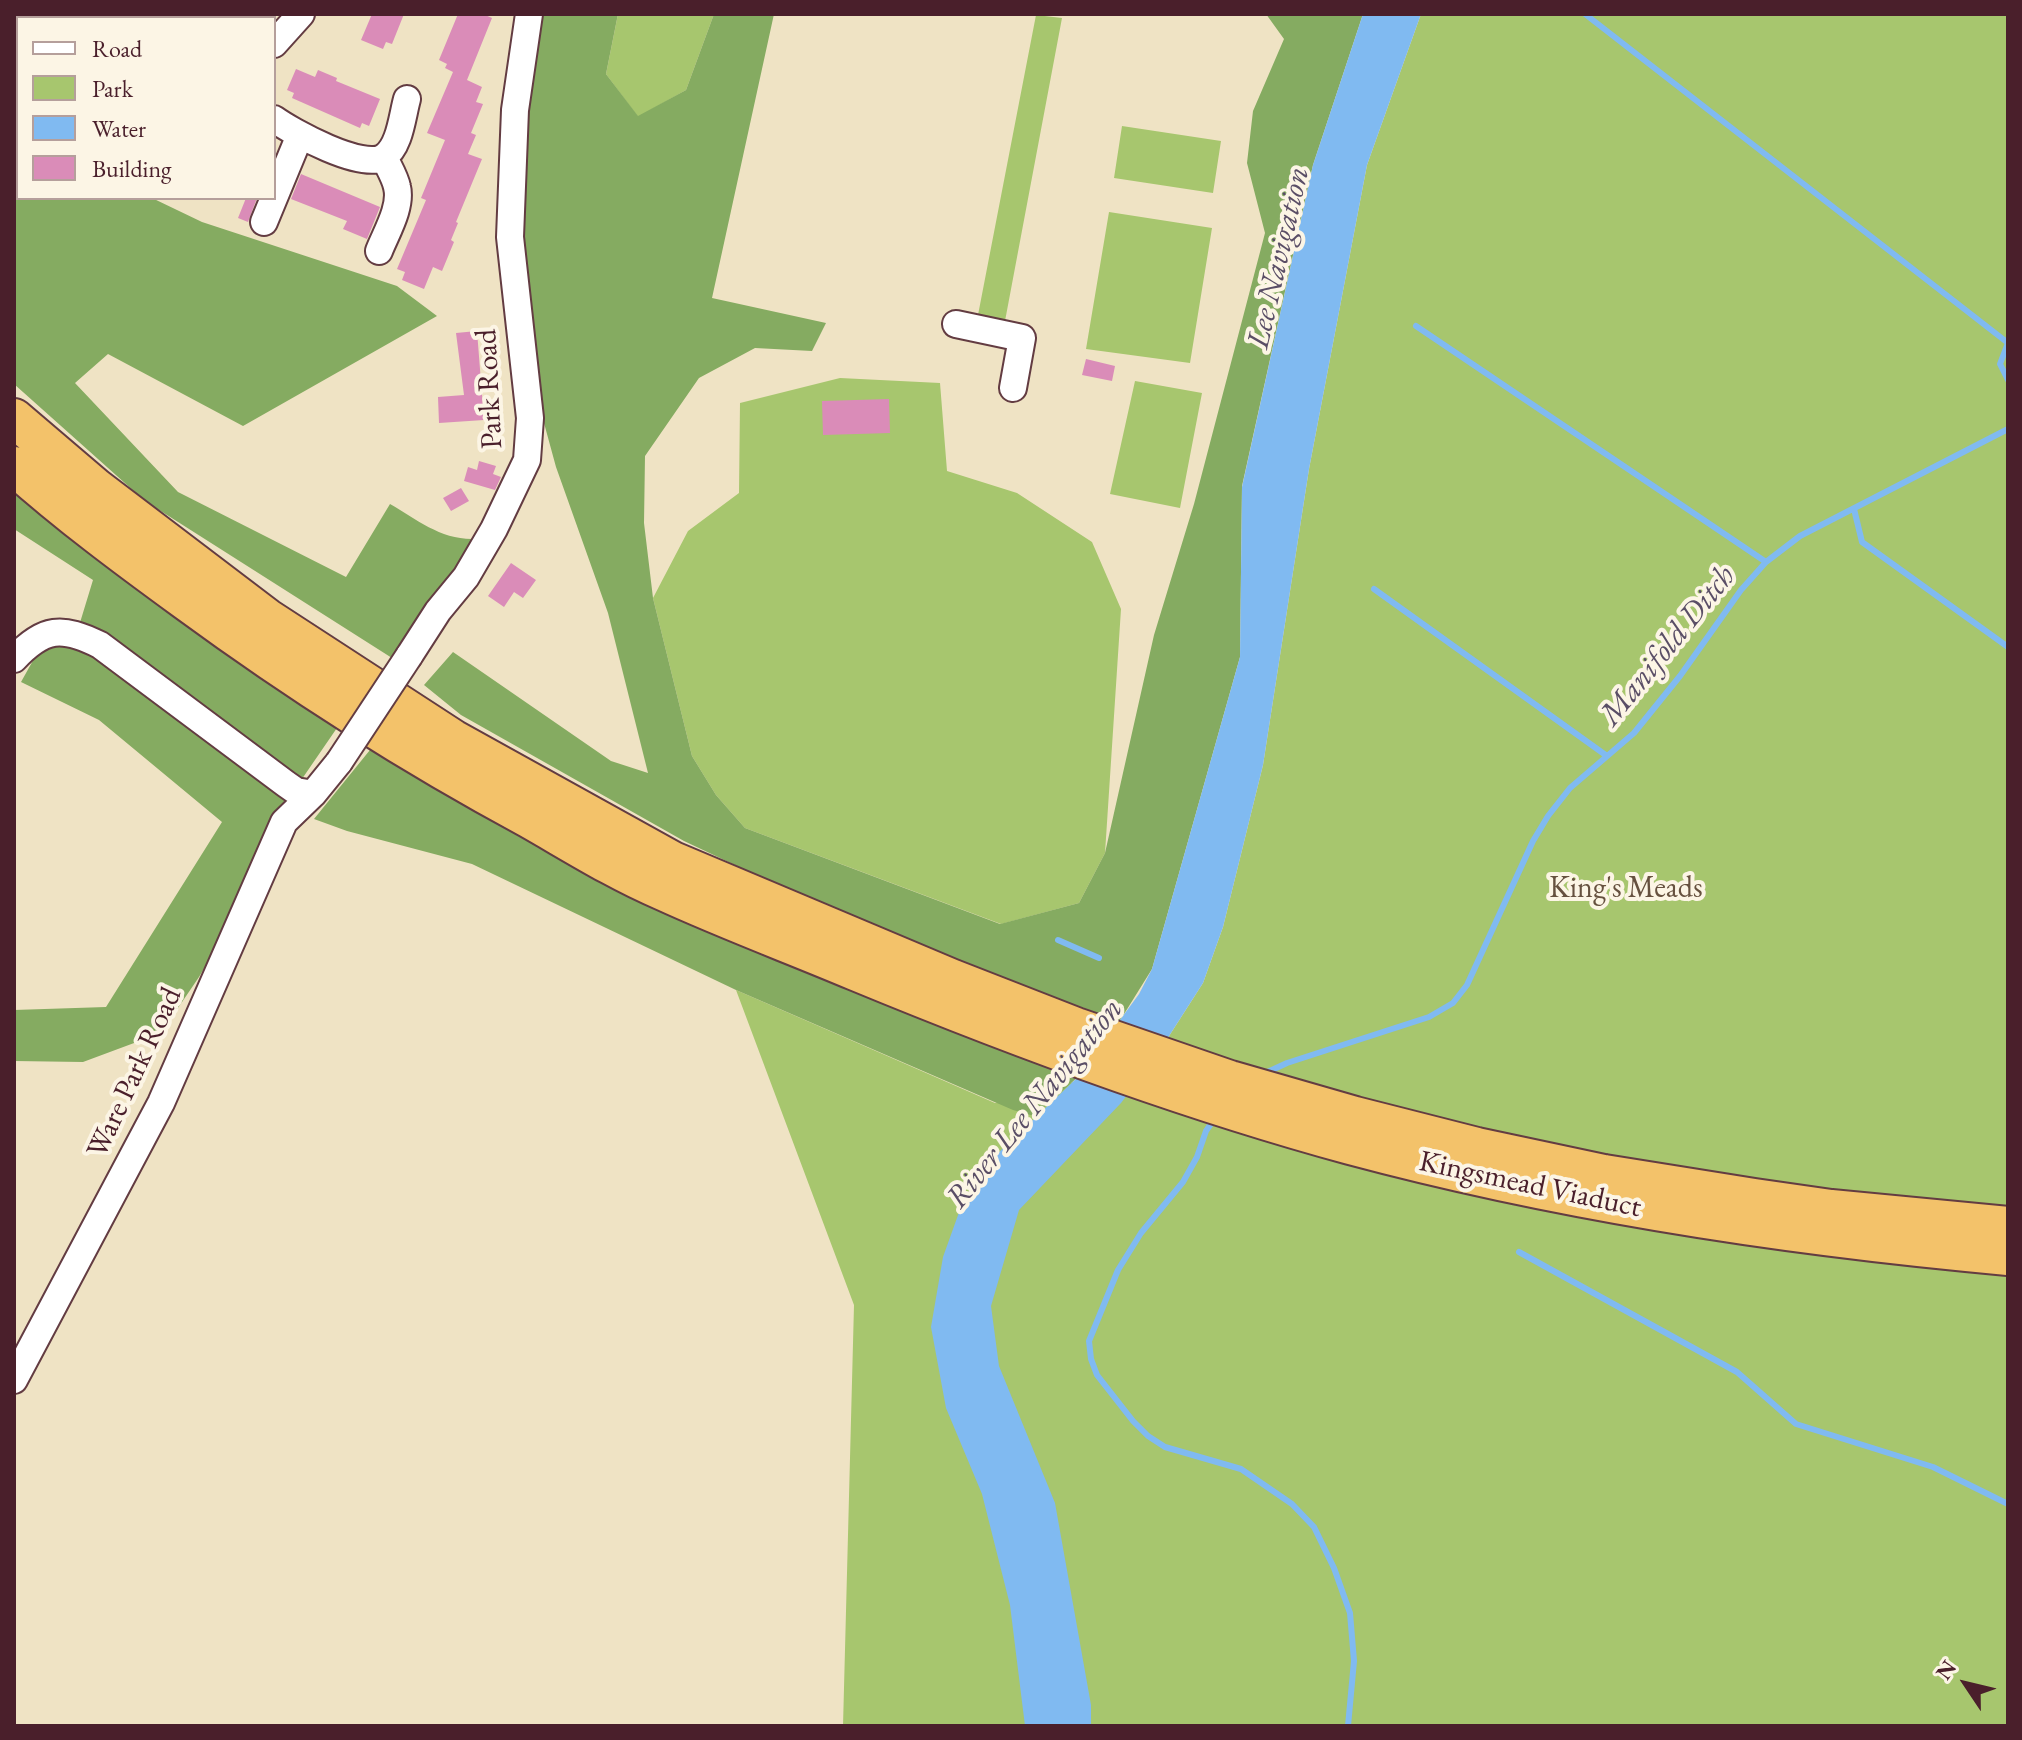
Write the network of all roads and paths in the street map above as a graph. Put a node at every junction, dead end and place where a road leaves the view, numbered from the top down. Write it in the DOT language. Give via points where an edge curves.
graph roads {
  1 [pos="301,14"];
  2 [pos="529,14"];
  3 [pos="276,42"];
  4 [pos="407,99"];
  5 [pos="276,120"];
  6 [pos="300,135"];
  7 [pos="384,157"];
  8 [pos="276,193"];
  9 [pos="273,200"];
  10 [pos="264,222"];
  11 [pos="379,251"];
  12 [pos="956,324"];
  13 [pos="1013,388"];
  14 [pos="14,418"];
  15 [pos="14,466"];
  16 [pos="14,659"];
  17 [pos="313,794"];
  18 [pos="1070,1041"];
  19 [pos="2008,1226"];
  20 [pos="2008,1256"];
  21 [pos="14,1380"];
  1 -- 3 [label="street"];
  2 -- 17 [label="street, Park Road, bridge" via="515,110 510,222 530,418 527,460 466,577"];
  4 -- 7 [label="street" via="396,140"];
  5 -- 6 [label="street"];
  6 -- 7 [label="street" via="366,161"];
  6 -- 8 [label="street"];
  7 -- 11 [label="street" via="398,195"];
  9 -- 10 [label="street"];
  12 -- 13 [label="street" via="1022,338"];
  14 -- 18 [label="highway" via="96,488 267,618 453,739 673,861 953,979"];
  15 -- 18 [label="highway" via="74,519 249,647 435,768 658,890"];
  16 -- 17 [label="street" via="51,633 75,632 100,645 296,791"];
  17 -- 21 [label="street, Ware Park Road" via="284,822 161,1103"];
  18 -- 19 [label="highway, Kingsmead Viaduct" via="1491,1150 1604,1174 1859,1212"];
  18 -- 20 [label="highway, Kingsmead Viaduct" via="1227,1109 1488,1179 1750,1227"];
}
